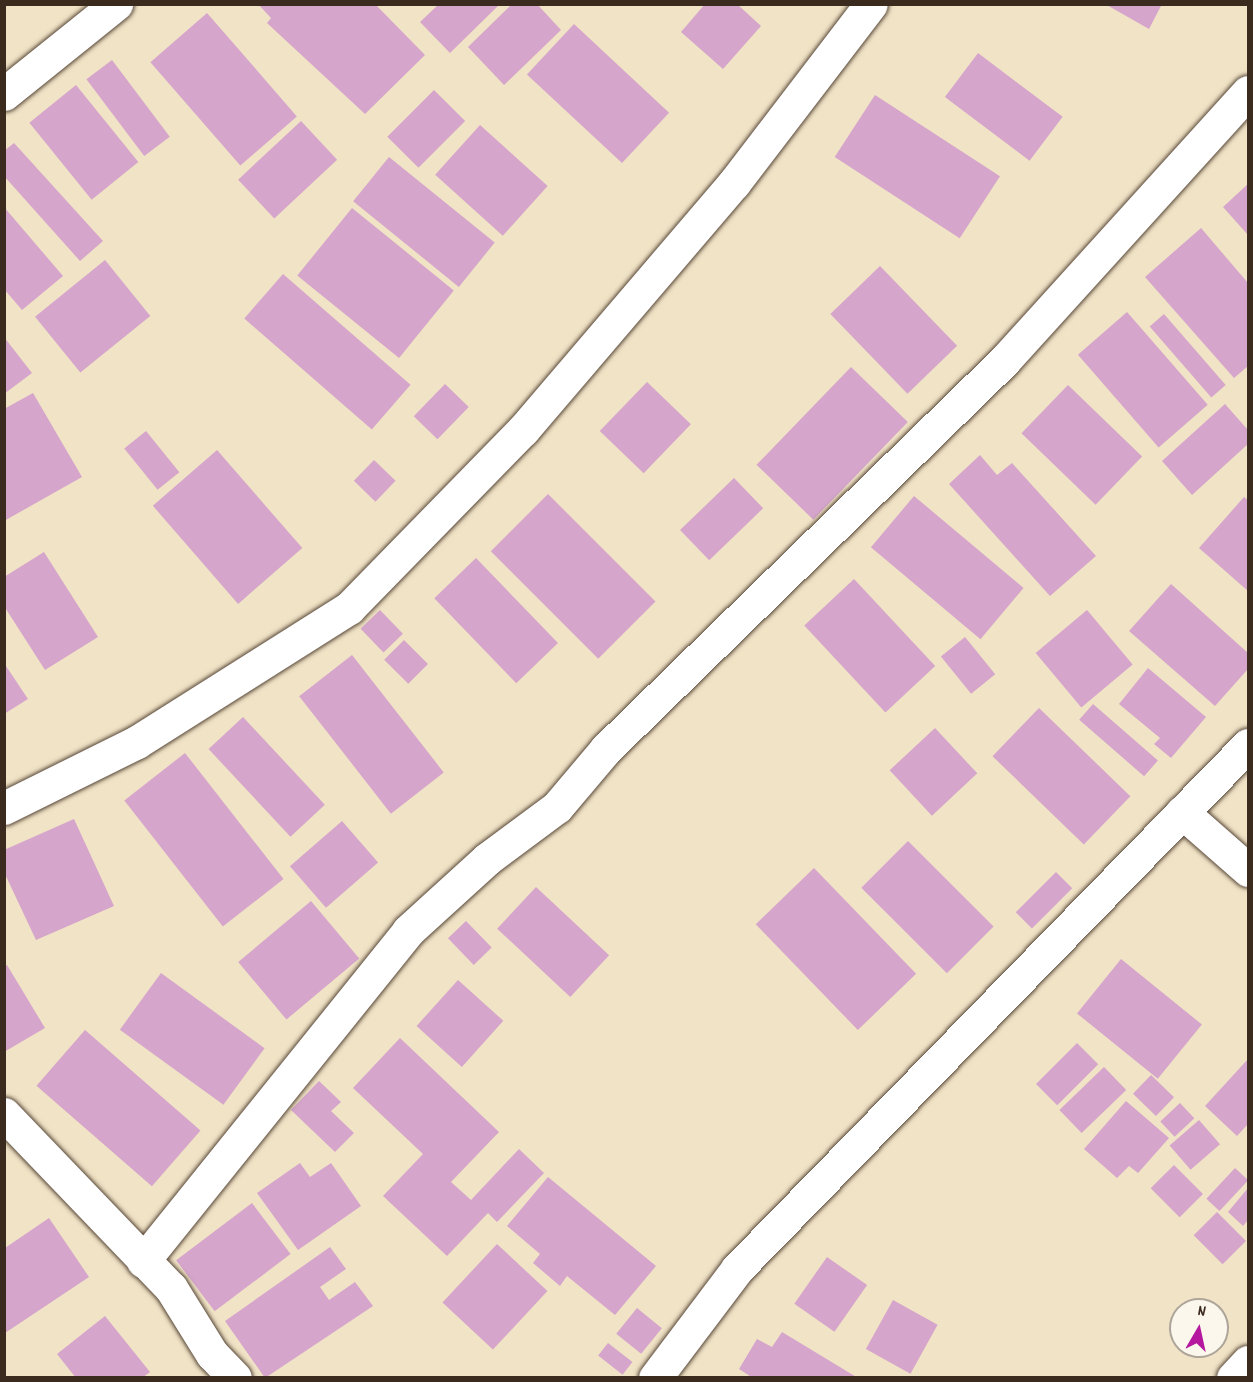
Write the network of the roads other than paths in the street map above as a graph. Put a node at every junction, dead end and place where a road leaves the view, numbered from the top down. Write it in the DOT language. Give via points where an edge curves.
graph roads {
  1 [pos="116,4"];
  2 [pos="871,4"];
  3 [pos="1248,92"];
  4 [pos="4,94"];
  5 [pos="1248,745"];
  6 [pos="4,808"];
  7 [pos="1182,812"];
  8 [pos="1248,870"];
  9 [pos="4,1114"];
  10 [pos="143,1261"];
  11 [pos="1248,1362"];
  12 [pos="236,1377"];
  13 [pos="655,1377"];
  14 [pos="1233,1377"];
  1 -- 4 [label="street"];
  2 -- 6 [label="street" via="734,183 523,430 349,608 137,742"];
  3 -- 10 [label="street" via="1004,362 606,749 557,807 487,859 408,931"];
  5 -- 7 [label="street"];
  7 -- 8 [label="street"];
  7 -- 13 [label="street" via="737,1269"];
  9 -- 10 [label="street" via="121,1232"];
  10 -- 12 [label="street" via="171,1288 212,1354"];
  11 -- 14 [label="street"];
}
